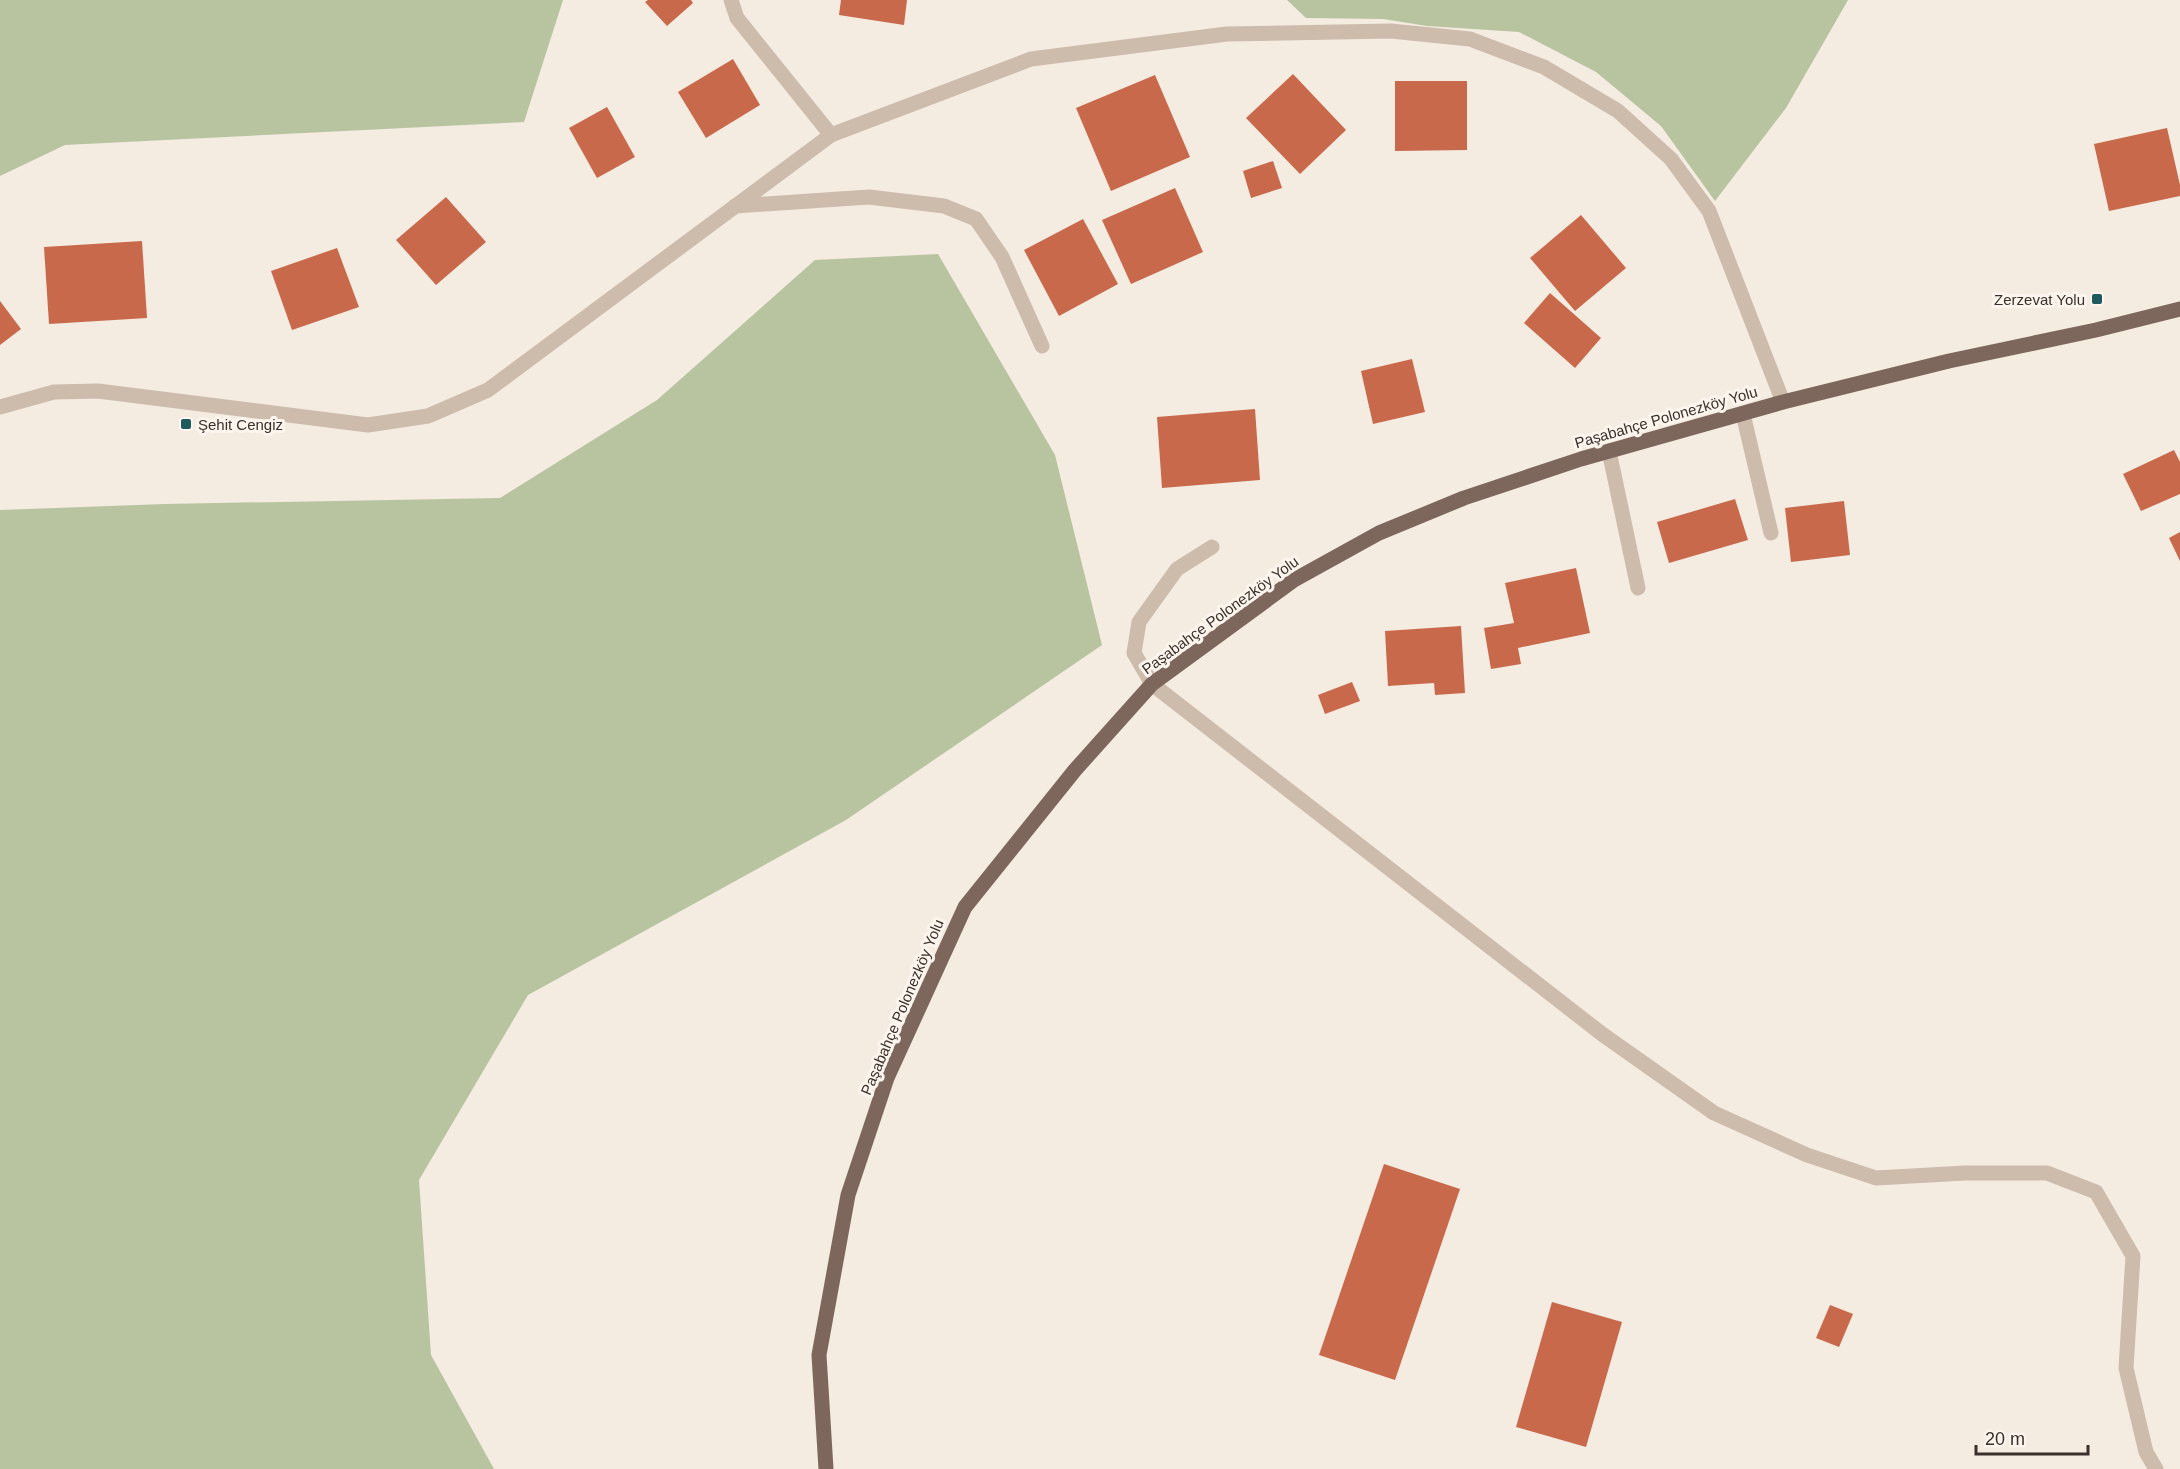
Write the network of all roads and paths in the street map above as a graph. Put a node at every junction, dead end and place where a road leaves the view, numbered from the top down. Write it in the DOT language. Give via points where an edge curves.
graph roads {
  1 [pos="730,0"];
  2 [pos="831,135"];
  3 [pos="735,206"];
  4 [pos="2180,309"];
  5 [pos="1042,346"];
  6 [pos="1783,402"];
  7 [pos="0,407"];
  8 [pos="1743,414"];
  9 [pos="1609,452"];
  10 [pos="1771,533"];
  11 [pos="1212,547"];
  12 [pos="1638,588"];
  13 [pos="1152,684"];
  14 [pos="826,1469"];
  15 [pos="2156,1469"];
  1 -- 2 [label="street" via="737,18"];
  2 -- 3 [label="street"];
  2 -- 6 [label="street" via="1031,59 1227,34 1391,31 1470,39 1563,78 1618,111 1671,159 1709,211"];
  3 -- 5 [label="street" via="869,197 944,206 976,219 1002,257"];
  3 -- 7 [label="street" via="488,390 428,416 368,425 98,391 54,392"];
  4 -- 6 [label="main road, Paşabahçe Polonezköy Yolu"];
  6 -- 8 [label="main road, Paşabahçe Polonezköy Yolu"];
  8 -- 9 [label="main road, Paşabahçe Polonezköy Yolu"];
  8 -- 10 [label="street"];
  9 -- 12 [label="street"];
  9 -- 13 [label="main road, Paşabahçe Polonezköy Yolu" via="1464,498 1379,533 1294,580"];
  11 -- 13 [label="street" via="1177,569 1138,622 1134,653"];
  13 -- 14 [label="main road, Paşabahçe Polonezköy Yolu" via="1075,770 965,907 887,1078 848,1195 819,1355"];
  13 -- 15 [label="street" via="1593,1027 1714,1113 1807,1155 1876,1178 2047,1173 2096,1192 2133,1256 2126,1368 2146,1452"];
}
